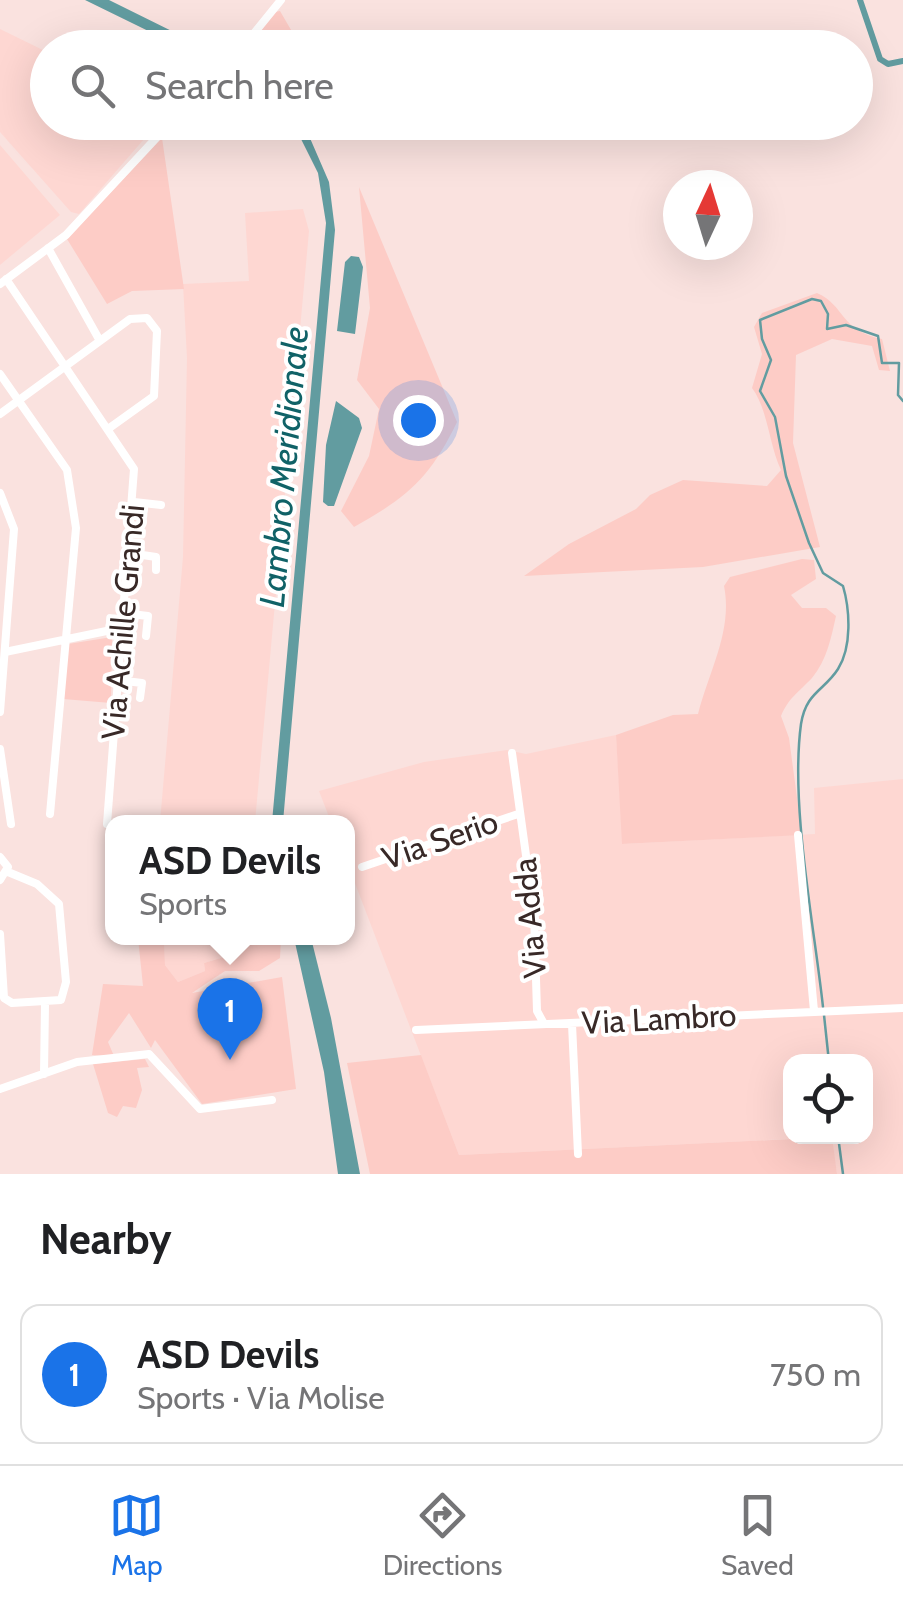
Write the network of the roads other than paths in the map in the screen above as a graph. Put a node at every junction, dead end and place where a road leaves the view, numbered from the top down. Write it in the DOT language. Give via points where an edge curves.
graph roads {
  1 [pos="281,0"];
  2 [pos="257,30"];
  3 [pos="155,140"];
  4 [pos="48,248"];
  5 [pos="3,282"];
  6 [pos="100,341"];
  7 [pos="66,366"];
  8 [pos="0,374"];
  9 [pos="19,400"];
  10 [pos="0,414"];
  11 [pos="108,429"];
  12 [pos="0,493"];
  13 [pos="134,502"];
  14 [pos="160,505"];
  15 [pos="14,524"];
  16 [pos="0,526"];
  17 [pos="128,553"];
  18 [pos="156,570"];
  19 [pos="122,613"];
  20 [pos="4,616"];
  21 [pos="121,628"];
  22 [pos="146,636"];
  23 [pos="64,638"];
  24 [pos="2,653"];
  25 [pos="117,680"];
  26 [pos="140,698"];
  27 [pos="0,712"];
  28 [pos="0,749"];
  29 [pos="512,753"];
  30 [pos="50,814"];
  31 [pos="518,814"];
  32 [pos="108,815"];
  33 [pos="10,824"];
  34 [pos="798,835"];
  35 [pos="0,857"];
  36 [pos="362,866"];
  37 [pos="8,872"];
  38 [pos="0,880"];
  39 [pos="0,934"];
  40 [pos="45,1004"];
  41 [pos="903,1008"];
  42 [pos="816,1011"];
  43 [pos="543,1022"];
  44 [pos="572,1024"];
  45 [pos="416,1030"];
  46 [pos="44,1074"];
  47 [pos="0,1089"];
  48 [pos="272,1100"];
  49 [pos="578,1154"];
  1 -- 2 [label="street"];
  3 -- 4 [label="street"];
  4 -- 5 [label="street"];
  4 -- 6 [label="street"];
  5 -- 7 [label="street, Via Achille Grandi"];
  6 -- 7 [label="street"];
  6 -- 11 [label="street" via="135,318 152,322 156,332 154,396"];
  7 -- 9 [label="street"];
  7 -- 11 [label="street, Via Achille Grandi"];
  8 -- 9 [label="street"];
  9 -- 10 [label="street"];
  9 -- 23 [label="street" via="68,477 76,528"];
  11 -- 13 [label="street, Via Achille Grandi" via="134,469"];
  12 -- 15 [label="street"];
  13 -- 14 [label="street"];
  13 -- 17 [label="street, Via Achille Grandi"];
  15 -- 16 [label="street"];
  15 -- 20 [label="street"];
  17 -- 18 [label="street" via="156,556"];
  17 -- 19 [label="street, Via Achille Grandi"];
  19 -- 21 [label="street, Via Achille Grandi"];
  19 -- 22 [label="street" via="148,616"];
  20 -- 24 [label="street"];
  21 -- 23 [label="street"];
  21 -- 25 [label="street, Via Achille Grandi"];
  23 -- 24 [label="street"];
  23 -- 30 [label="street"];
  24 -- 27 [label="street"];
  25 -- 26 [label="street" via="142,682"];
  25 -- 32 [label="street, Via Achille Grandi"];
  28 -- 33 [label="street"];
  29 -- 31 [label="street, Via Adda"];
  31 -- 36 [label="street, Via Serio"];
  31 -- 43 [label="street, Via Adda"];
  34 -- 42 [label="street"];
  35 -- 37 [label="street"];
  37 -- 38 [label="street"];
  37 -- 40 [label="street" via="45,889 62,912 65,992"];
  39 -- 40 [label="street" via="4,998"];
  40 -- 46 [label="street"];
  41 -- 42 [label="street, Via Lambro"];
  42 -- 44 [label="street, Via Lambro"];
  43 -- 44 [label="street, Via Lambro"];
  43 -- 45 [label="street, Via Lambro"];
  44 -- 49 [label="street"];
  46 -- 47 [label="street"];
  46 -- 48 [label="street" via="77,1062 149,1054 200,1109"];
}
